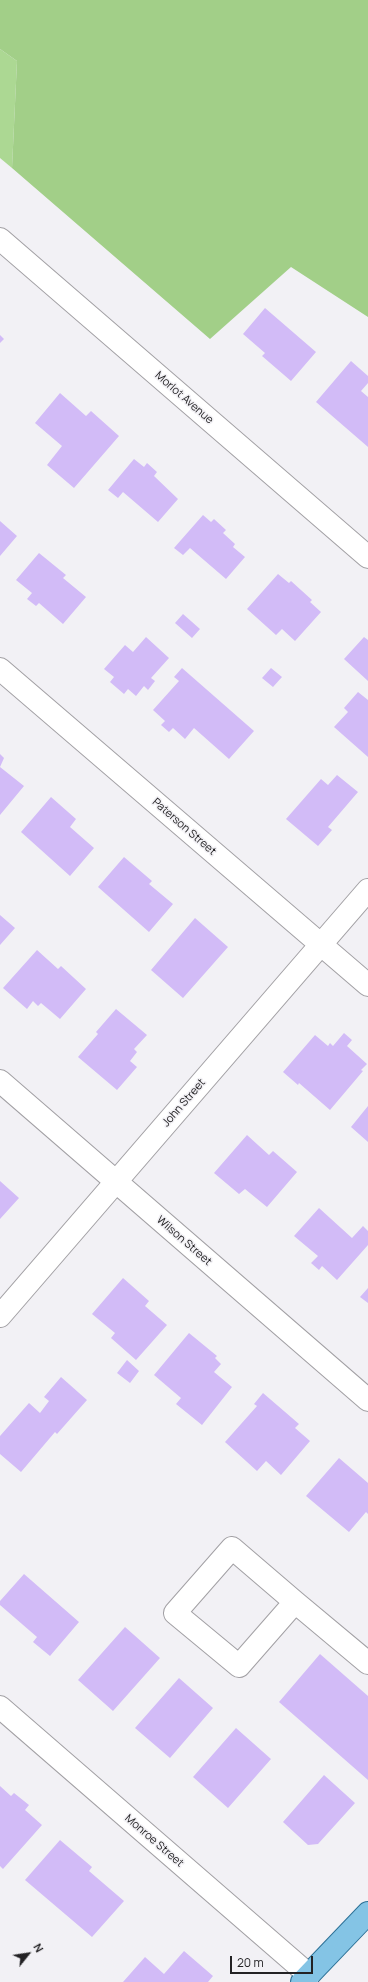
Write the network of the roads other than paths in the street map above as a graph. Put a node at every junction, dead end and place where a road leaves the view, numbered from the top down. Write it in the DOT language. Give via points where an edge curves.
graph roads {
  1 [pos="0,239"];
  2 [pos="368,557"];
  3 [pos="0,668"];
  4 [pos="368,890"];
  5 [pos="320,944"];
  6 [pos="368,985"];
  7 [pos="0,1081"];
  8 [pos="115,1182"];
  9 [pos="0,1316"];
  10 [pos="368,1400"];
  11 [pos="295,1602"];
  12 [pos="368,1663"];
  13 [pos="0,1707"];
  14 [pos="368,1913"];
  15 [pos="306,1978"];
  1 -- 2 [label="street, Morlot Avenue"];
  3 -- 5 [label="street, Paterson Street"];
  4 -- 5 [label="street, John Street"];
  5 -- 6 [label="street, Paterson Street"];
  5 -- 8 [label="street, John Street"];
  7 -- 8 [label="street, Wilson Street"];
  8 -- 9 [label="street, John Street"];
  8 -- 10 [label="street, Wilson Street"];
  11 -- 11 [label="street" via="232,1548 175,1613 239,1666"];
  11 -- 12 [label="street"];
  13 -- 15 [label="street, Monroe Street"];
  14 -- 15 [label="main road"];
}
